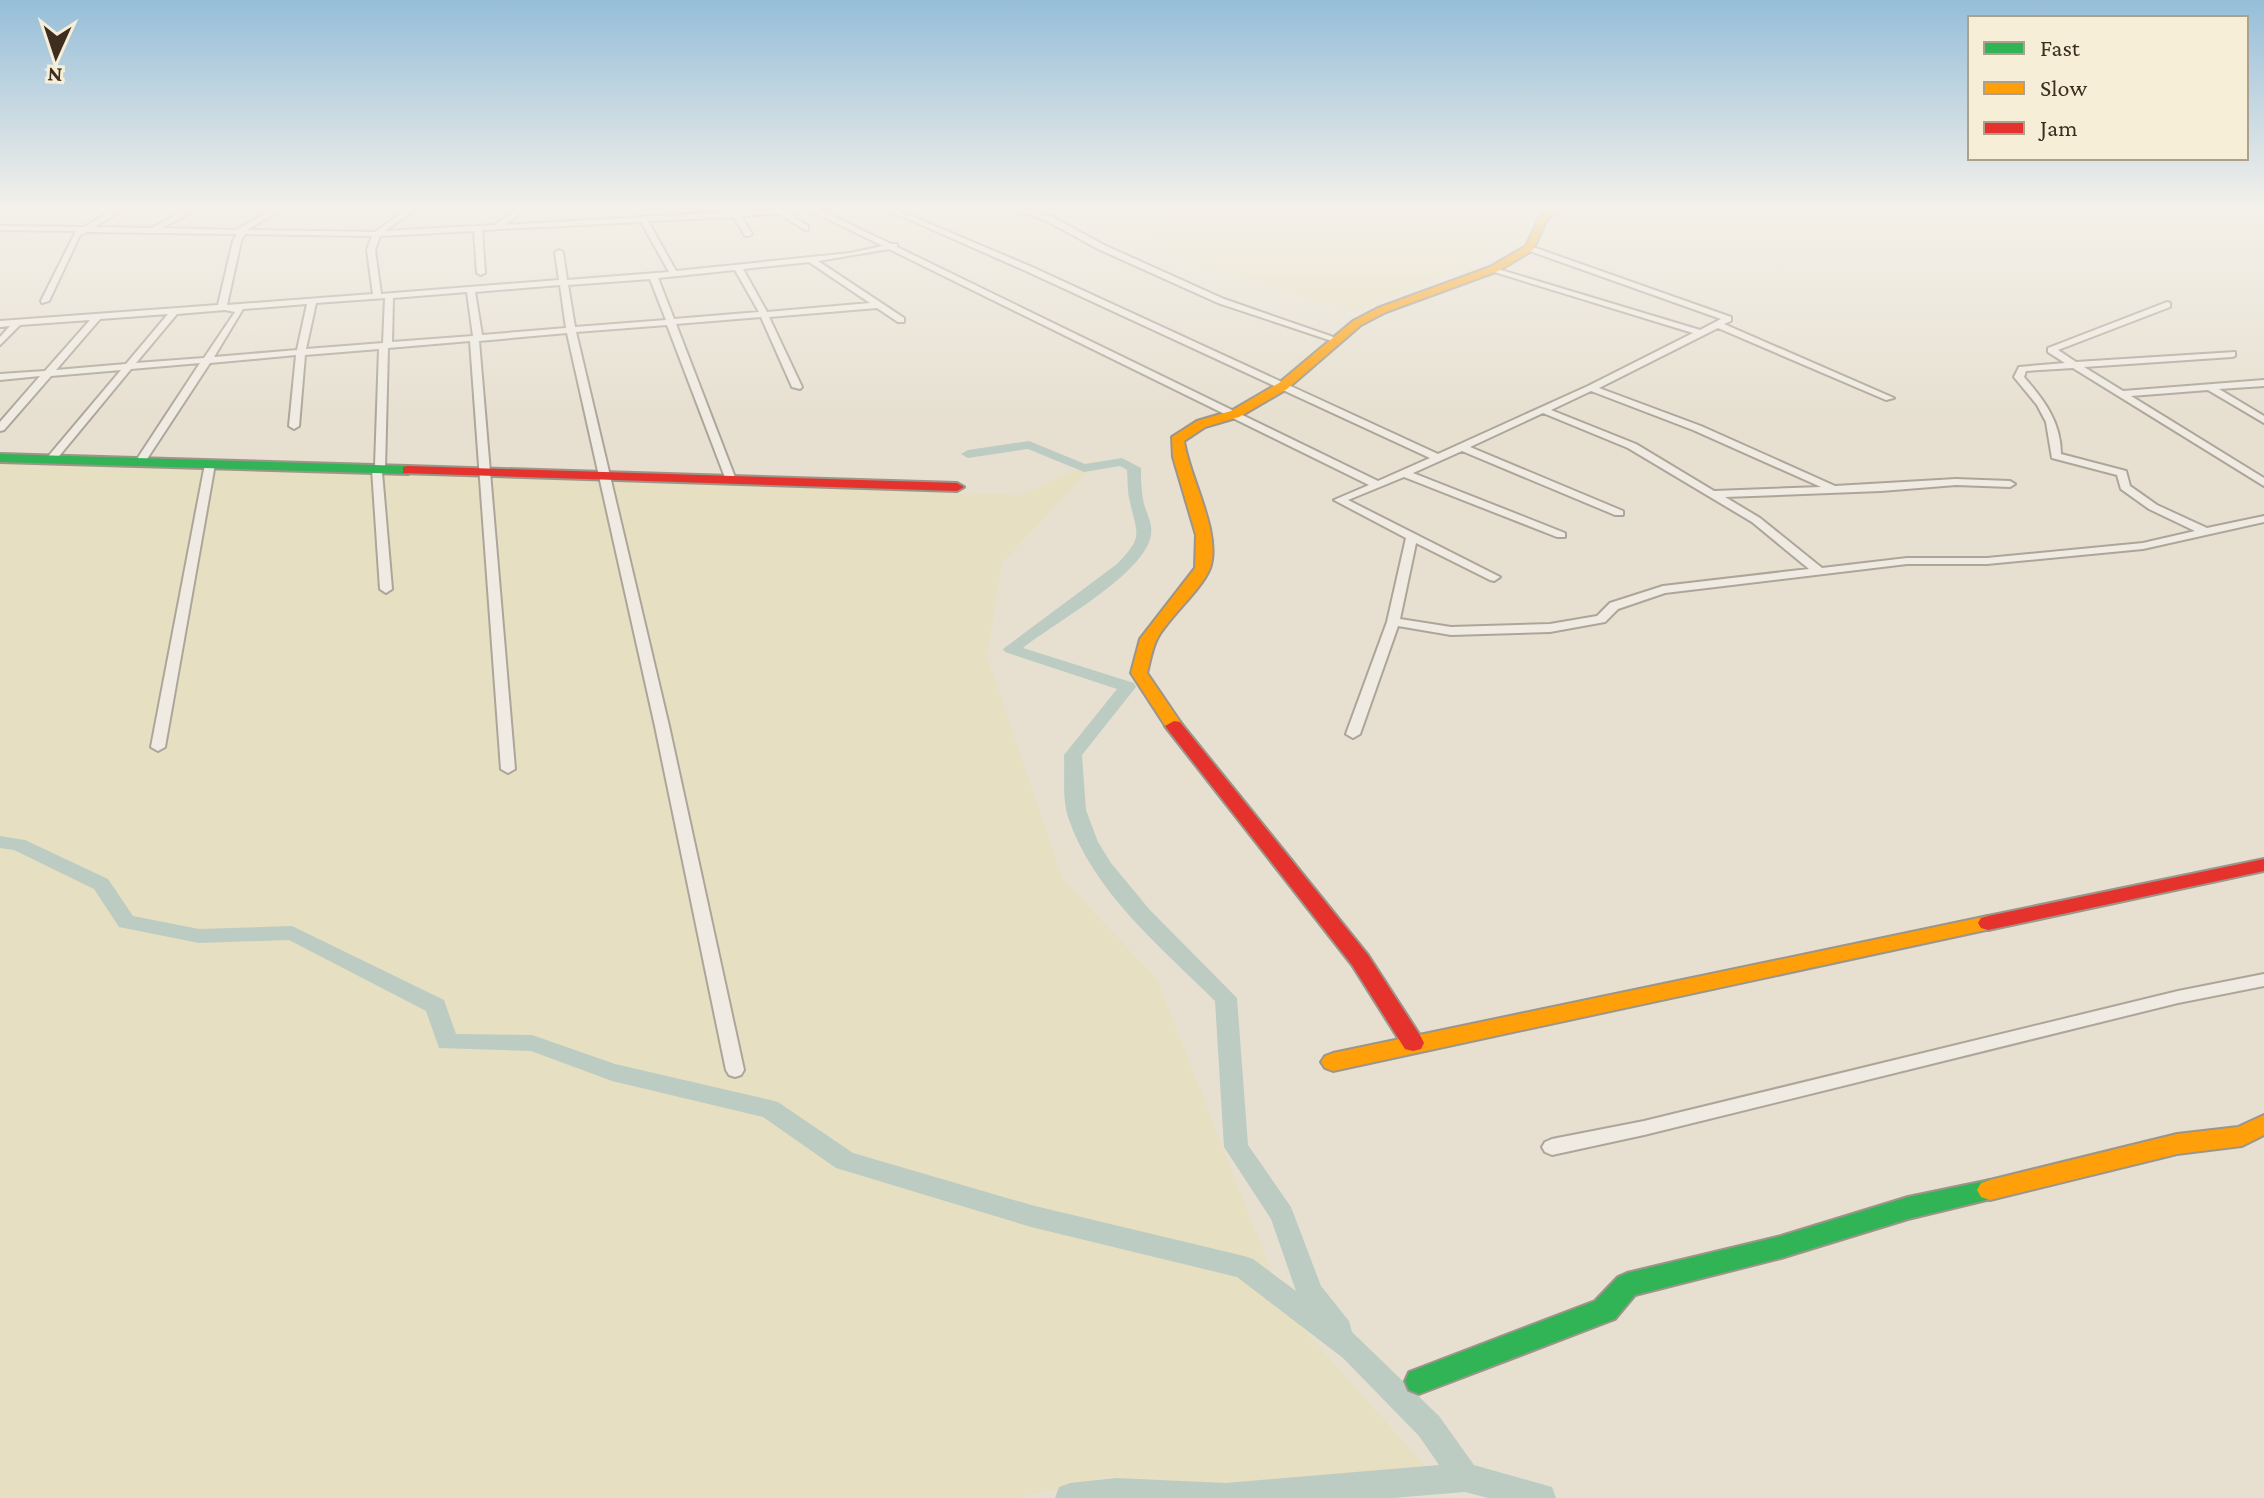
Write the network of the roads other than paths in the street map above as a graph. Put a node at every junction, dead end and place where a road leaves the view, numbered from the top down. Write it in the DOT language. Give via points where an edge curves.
graph roads {
  1 [pos="653,276"];
  2 [pos="57,277"];
  3 [pos="229,277"];
  4 [pos="375,277"];
  5 [pos="561,277"];
  6 [pos="639,277"];
  7 [pos="743,277"];
  8 [pos="837,277"];
  9 [pos="957,277"];
  10 [pos="1046,277"];
  11 [pos="1167,277"];
  12 [pos="1472,277"];
  13 [pos="1520,277"];
  14 [pos="1611,277"];
  15 [pos="562,282"];
  16 [pos="471,289"];
  17 [pos="389,295"];
  18 [pos="377,296"];
  19 [pos="45,301"];
  20 [pos="312,301"];
  21 [pos="879,305"];
  22 [pos="2167,305"];
  23 [pos="222,307"];
  24 [pos="174,312"];
  25 [pos="764,314"];
  26 [pos="97,317"];
  27 [pos="901,320"];
  28 [pos="17,323"];
  29 [pos="669,323"];
  30 [pos="0,324"];
  31 [pos="1719,325"];
  32 [pos="571,331"];
  33 [pos="1701,333"];
  34 [pos="476,339"];
  35 [pos="1335,339"];
  36 [pos="0,342"];
  37 [pos="386,346"];
  38 [pos="301,353"];
  39 [pos="2232,354"];
  40 [pos="206,361"];
  41 [pos="2074,366"];
  42 [pos="130,368"];
  43 [pos="48,374"];
  44 [pos="0,377"];
  45 [pos="2264,383"];
  46 [pos="1283,386"];
  47 [pos="797,387"];
  48 [pos="2209,387"];
  49 [pos="1591,388"];
  50 [pos="2120,394"];
  51 [pos="1889,398"];
  52 [pos="1543,410"];
  53 [pos="1235,414"];
  54 [pos="2264,420"];
  55 [pos="294,426"];
  56 [pos="0,428"];
  57 [pos="1464,448"];
  58 [pos="0,458"];
  59 [pos="1439,458"];
  60 [pos="51,459"];
  61 [pos="140,462"];
  62 [pos="210,464"];
  63 [pos="378,469"];
  64 [pos="484,472"];
  65 [pos="1404,473"];
  66 [pos="604,475"];
  67 [pos="731,480"];
  68 [pos="2264,483"];
  69 [pos="2010,484"];
  70 [pos="1378,485"];
  71 [pos="957,487"];
  72 [pos="1834,489"];
  73 [pos="1711,494"];
  74 [pos="1619,513"];
  75 [pos="2264,519"];
  76 [pos="2206,532"];
  77 [pos="1561,535"];
  78 [pos="1412,537"];
  79 [pos="1819,571"];
  80 [pos="1494,577"];
  81 [pos="386,589"];
  82 [pos="1393,622"];
  83 [pos="1353,734"];
  84 [pos="158,747"];
  85 [pos="508,769"];
  86 [pos="2264,865"];
  87 [pos="2264,980"];
  88 [pos="1413,1043"];
  89 [pos="1333,1062"];
  90 [pos="735,1070"];
  91 [pos="2264,1124"];
  92 [pos="1552,1147"];
  93 [pos="1419,1381"];
  1 -- 29 [label="street"];
  2 -- 19 [label="street"];
  3 -- 23 [label="street"];
  4 -- 18 [label="street"];
  5 -- 15 [label="street"];
  6 -- 15 [label="street"];
  7 -- 25 [label="street"];
  8 -- 21 [label="street"];
  9 -- 53 [label="street"];
  10 -- 46 [label="street"];
  11 -- 35 [label="street"];
  12 -- 35 [label="street" via="1382,310"];
  13 -- 33 [label="street"];
  14 -- 31 [label="street" via="1728,319"];
  15 -- 16 [label="street"];
  15 -- 32 [label="street"];
  16 -- 17 [label="street"];
  16 -- 34 [label="street"];
  17 -- 18 [label="street"];
  17 -- 37 [label="street"];
  18 -- 20 [label="street"];
  20 -- 23 [label="street"];
  20 -- 38 [label="street"];
  21 -- 25 [label="street"];
  21 -- 27 [label="street"];
  22 -- 41 [label="street" via="2051,350"];
  23 -- 24 [label="street"];
  23 -- 40 [label="street" via="240,310"];
  24 -- 26 [label="street"];
  24 -- 42 [label="street"];
  25 -- 29 [label="street"];
  25 -- 47 [label="street"];
  26 -- 28 [label="street"];
  26 -- 43 [label="street"];
  28 -- 30 [label="street"];
  28 -- 36 [label="street"];
  29 -- 32 [label="street"];
  29 -- 67 [label="street"];
  31 -- 33 [label="street"];
  31 -- 51 [label="street"];
  32 -- 34 [label="street"];
  32 -- 66 [label="street"];
  33 -- 49 [label="street"];
  34 -- 37 [label="street"];
  34 -- 64 [label="street"];
  35 -- 46 [label="street"];
  37 -- 38 [label="street"];
  37 -- 63 [label="street"];
  38 -- 40 [label="street"];
  38 -- 55 [label="street"];
  39 -- 41 [label="street"];
  40 -- 42 [label="street"];
  40 -- 61 [label="street"];
  41 -- 50 [label="street"];
  41 -- 76 [label="street" via="2022,369 2019,377 2045,409 2058,436 2056,456 2122,473 2125,487 2153,507"];
  42 -- 43 [label="street"];
  42 -- 60 [label="street"];
  43 -- 44 [label="street"];
  43 -- 56 [label="street"];
  45 -- 48 [label="street"];
  46 -- 53 [label="street"];
  46 -- 59 [label="street"];
  48 -- 50 [label="street"];
  48 -- 54 [label="street"];
  49 -- 52 [label="street"];
  49 -- 72 [label="street"];
  50 -- 68 [label="street"];
  52 -- 57 [label="street"];
  52 -- 73 [label="street" via="1632,446"];
  53 -- 70 [label="street"];
  53 -- 88 [label="street" via="1201,424 1177,440 1179,469 1204,523 1207,554 1148,639 1139,673 1161,710 1360,960"];
  57 -- 59 [label="street"];
  57 -- 74 [label="street"];
  58 -- 60 [label="street"];
  59 -- 65 [label="street"];
  60 -- 61 [label="street"];
  61 -- 62 [label="street"];
  62 -- 63 [label="street"];
  62 -- 84 [label="street"];
  63 -- 64 [label="street"];
  63 -- 81 [label="street"];
  64 -- 66 [label="street"];
  64 -- 85 [label="street"];
  65 -- 70 [label="street"];
  65 -- 77 [label="street"];
  66 -- 67 [label="street"];
  66 -- 90 [label="street"];
  67 -- 71 [label="street"];
  69 -- 72 [label="street"];
  70 -- 78 [label="street" via="1339,500"];
  72 -- 73 [label="street"];
  73 -- 79 [label="street" via="1756,520"];
  75 -- 76 [label="street"];
  76 -- 79 [label="street" via="2143,546"];
  78 -- 80 [label="street"];
  78 -- 82 [label="street"];
  79 -- 82 [label="street" via="1663,590 1614,606 1601,619 1550,628 1451,631"];
  82 -- 83 [label="street"];
  86 -- 88 [label="street"];
  87 -- 92 [label="street"];
  88 -- 89 [label="street"];
  91 -- 93 [label="street" via="2242,1136 2177,1144 1908,1208 1781,1247 1627,1285 1605,1310"];
}
